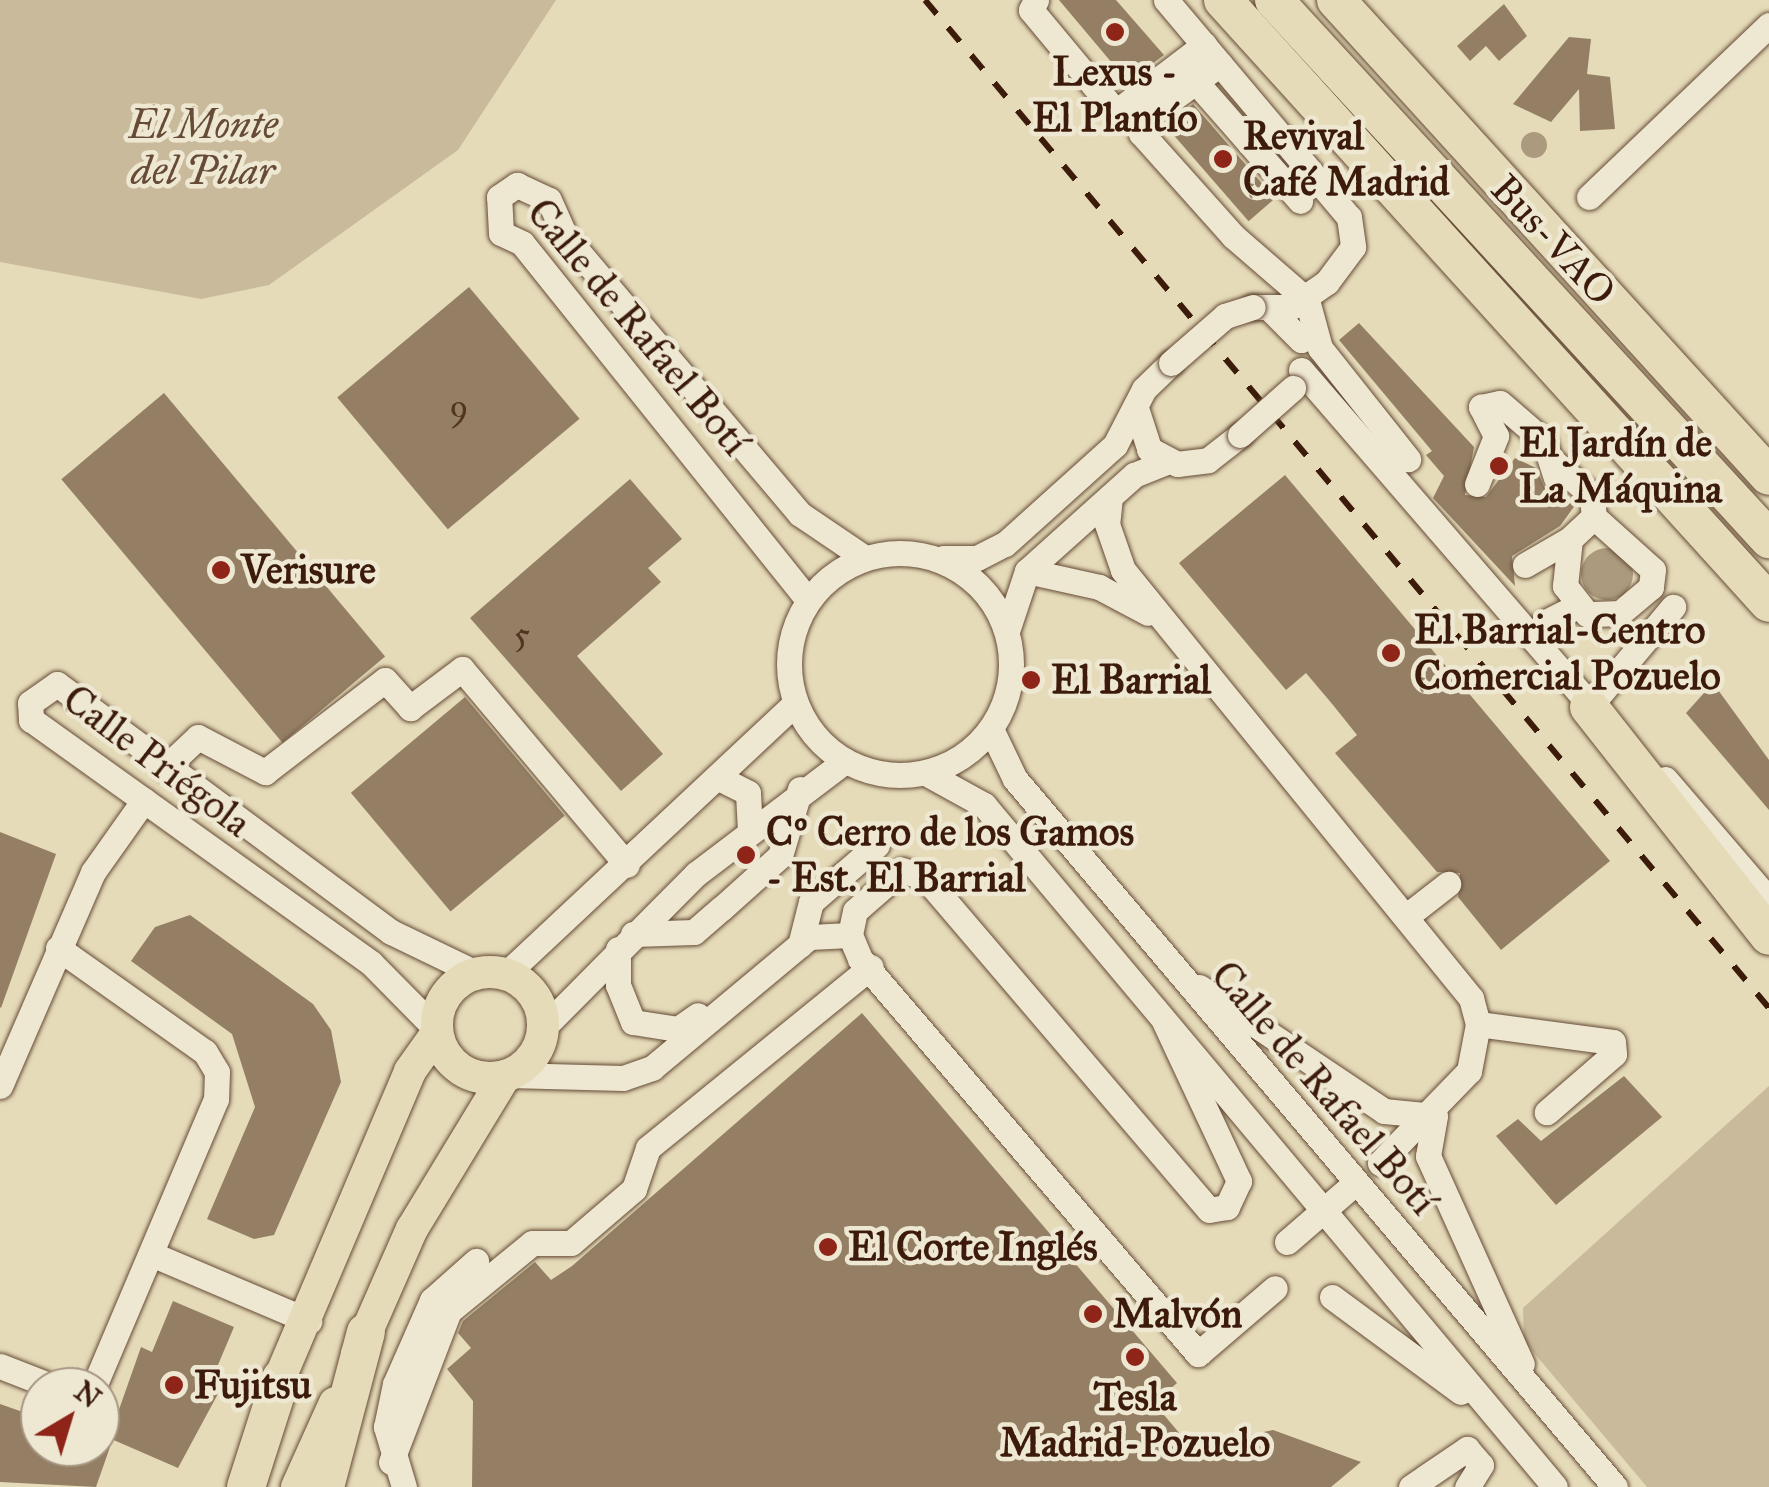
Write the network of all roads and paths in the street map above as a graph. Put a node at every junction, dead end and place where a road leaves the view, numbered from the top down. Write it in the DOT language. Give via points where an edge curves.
graph roads {
  1 [pos="1036,0"];
  2 [pos="1166,0"];
  3 [pos="1223,0"];
  4 [pos="1274,0"];
  5 [pos="1336,0"];
  6 [pos="1769,25"];
  7 [pos="1212,54"];
  8 [pos="1196,82"];
  9 [pos="1589,196"];
  10 [pos="1300,201"];
  11 [pos="1307,300"];
  12 [pos="1262,308"];
  13 [pos="1301,340"];
  14 [pos="1297,379"];
  15 [pos="1137,411"];
  16 [pos="1408,459"];
  17 [pos="1168,461"];
  18 [pos="1769,476"];
  19 [pos="1477,484"];
  20 [pos="1110,497"];
  21 [pos="1594,518"];
  22 [pos="1769,538"];
  23 [pos="1570,539"];
  24 [pos="933,557"];
  25 [pos="865,558"];
  26 [pos="1525,565"];
  27 [pos="1027,571"];
  28 [pos="808,600"];
  29 [pos="1769,603"];
  30 [pos="1578,605"];
  31 [pos="1673,607"];
  32 [pos="1544,623"];
  33 [pos="1169,626"];
  34 [pos="1007,631"];
  35 [pos="795,704"];
  36 [pos="1589,708"];
  37 [pos="991,729"];
  38 [pos="845,762"];
  39 [pos="165,768"];
  40 [pos="926,773"];
  41 [pos="723,780"];
  42 [pos="800,789"];
  43 [pos="144,800"];
  44 [pos="750,831"];
  45 [pos="877,845"];
  46 [pos="1019,846"];
  47 [pos="627,865"];
  48 [pos="1448,884"];
  49 [pos="1769,900"];
  50 [pos="1408,916"];
  51 [pos="850,935"];
  52 [pos="1769,936"];
  53 [pos="626,942"];
  54 [pos="800,945"];
  55 [pos="58,948"];
  56 [pos="1165,959"];
  57 [pos="755,966"];
  58 [pos="870,967"];
  59 [pos="491,974"];
  60 [pos="1164,1022"];
  61 [pos="1478,1024"];
  62 [pos="544,1028"];
  63 [pos="438,1032"];
  64 [pos="507,1076"];
  65 [pos="0,1086"];
  66 [pos="1547,1112"];
  67 [pos="1435,1116"];
  68 [pos="1380,1163"];
  69 [pos="1355,1183"];
  70 [pos="1323,1211"];
  71 [pos="1287,1242"];
  72 [pos="151,1254"];
  73 [pos="476,1261"];
  74 [pos="1275,1288"];
  75 [pos="1332,1297"];
  76 [pos="309,1321"];
  77 [pos="366,1332"];
  78 [pos="103,1367"];
  79 [pos="281,1378"];
  80 [pos="1536,1396"];
  81 [pos="1496,1418"];
  82 [pos="1566,1430"];
  83 [pos="391,1462"];
  84 [pos="1539,1476"];
  85 [pos="225,1487"];
  86 [pos="246,1487"];
  87 [pos="297,1487"];
  88 [pos="325,1487"];
  89 [pos="404,1487"];
  90 [pos="1411,1487"];
  91 [pos="1466,1487"];
  92 [pos="1614,1487"];
  1 -- 7 [label="street" via="1031,10 1116,112"];
  2 -- 7 [label="street"];
  3 -- 29 [label="highway"];
  4 -- 22 [label="highway, Bus-VAO"];
  5 -- 18 [label="highway"];
  6 -- 9 [label="street"];
  7 -- 8 [label="street"];
  7 -- 11 [label="street" via="1349,217 1348,259"];
  8 -- 10 [label="street"];
  8 -- 11 [label="street" via="1141,133 1233,236"];
  11 -- 12 [label="street"];
  11 -- 13 [label="street"];
  11 -- 16 [label="street" via="1320,348"];
  12 -- 13 [label="street"];
  12 -- 15 [label="street, bridge" via="1225,316 1144,389"];
  13 -- 14 [label="street"];
  14 -- 17 [label="street, bridge" via="1208,460"];
  14 -- 36 [label="street" via="1332,410"];
  15 -- 17 [label="street" via="1141,435"];
  15 -- 24 [label="street" via="1115,446 992,552"];
  17 -- 20 [label="street"];
  19 -- 21 [label="street" via="1496,436 1481,407 1500,402 1526,418 1555,470 1592,496"];
  20 -- 27 [label="street"];
  20 -- 33 [label="street" via="1107,524 1124,570"];
  21 -- 23 [label="street"];
  21 -- 30 [label="street" via="1632,543 1653,570 1651,587 1620,613"];
  23 -- 26 [label="street"];
  23 -- 30 [label="street" via="1565,586"];
  24 -- 25 [label="street"];
  24 -- 34 [label="street" via="985,592"];
  25 -- 28 [label="street"];
  25 -- 28 [label="street, Calle de Rafael Botí" via="800,514 566,236 549,200 534,186 499,197 501,233 522,243"];
  27 -- 33 [label="street" via="1099,587"];
  27 -- 34 [label="street"];
  28 -- 35 [label="street" via="788,669"];
  30 -- 32 [label="street"];
  31 -- 36 [label="street"];
  33 -- 50 [label="street"];
  34 -- 37 [label="street" via="1012,672"];
  35 -- 38 [label="street"];
  35 -- 41 [label="street"];
  36 -- 49 [label="street" via="1698,812"];
  36 -- 52 [label="highway"];
  37 -- 40 [label="street"];
  37 -- 56 [label="street, Calle de Rafael Botí" via="1007,768"];
  38 -- 40 [label="street" via="898,776"];
  38 -- 42 [label="street"];
  39 -- 43 [label="street, Calle Priégola" via="57,684 30,703 31,720"];
  39 -- 47 [label="street" via="198,737 265,772 385,680 410,708 462,669"];
  39 -- 59 [label="street, Calle Priégola" via="391,932"];
  40 -- 46 [label="street, Calle de Rafael Botí" via="970,792"];
  41 -- 44 [label="street" via="748,793"];
  41 -- 47 [label="street"];
  42 -- 44 [label="street"];
  42 -- 53 [label="street" via="780,856 743,890 694,932"];
  43 -- 55 [label="street" via="93,872"];
  43 -- 63 [label="street, Calle Priégola" via="371,964"];
  44 -- 53 [label="street"];
  45 -- 54 [label="street" via="811,902"];
  46 -- 56 [label="street" via="1026,827 1042,827 1136,938"];
  46 -- 60 [label="street, Calle de Rafael Botí"];
  47 -- 59 [label="street"];
  48 -- 50 [label="street"];
  50 -- 61 [label="street" via="1457,974"];
  51 -- 54 [label="street"];
  51 -- 58 [label="street"];
  51 -- 60 [label="street" via="854,912 902,870 926,878 1209,1210 1227,1207 1239,1182"];
  53 -- 57 [label="street" via="624,1007 656,1031 678,1029"];
  53 -- 62 [label="street"];
  54 -- 64 [label="street" via="652,1068 623,1078"];
  55 -- 65 [label="street"];
  55 -- 72 [label="street" via="206,1052 217,1072 216,1098"];
  56 -- 67 [label="street" via="1384,1111"];
  56 -- 69 [label="street, Calle de Rafael Botí"];
  58 -- 74 [label="street" via="1198,1354"];
  58 -- 83 [label="street" via="648,1148 634,1189 571,1243 532,1244 450,1311"];
  59 -- 62 [label="main road" via="534,994"];
  59 -- 63 [label="main road" via="443,1000"];
  60 -- 70 [label="street, Calle de Rafael Botí"];
  61 -- 66 [label="street" via="1613,1042 1614,1054"];
  61 -- 67 [label="street" via="1469,1071"];
  62 -- 64 [label="main road" via="534,1056"];
  63 -- 64 [label="main road" via="455,1064"];
  63 -- 76 [label="main road" via="410,1071"];
  64 -- 77 [label="main road" via="412,1229"];
  67 -- 68 [label="street"];
  67 -- 80 [label="street" via="1428,1156"];
  69 -- 70 [label="street"];
  69 -- 80 [label="street, Calle de Rafael Botí"];
  70 -- 71 [label="street"];
  70 -- 81 [label="street, Calle de Rafael Botí"];
  72 -- 76 [label="street"];
  72 -- 78 [label="street"];
  73 -- 83 [label="street" via="412,1332 386,1427"];
  75 -- 81 [label="street"];
  76 -- 79 [label="main road"];
  77 -- 87 [label="main road"];
  77 -- 88 [label="highway"];
  79 -- 85 [label="main road"];
  79 -- 86 [label="highway"];
  80 -- 82 [label="street, Calle de Rafael Botí"];
  81 -- 84 [label="street, Calle de Rafael Botí"];
  82 -- 84 [label="street"];
  82 -- 92 [label="street, Calle de Rafael Botí"];
  83 -- 89 [label="street"];
  90 -- 91 [label="street" via="1466,1448 1482,1465"];
}
